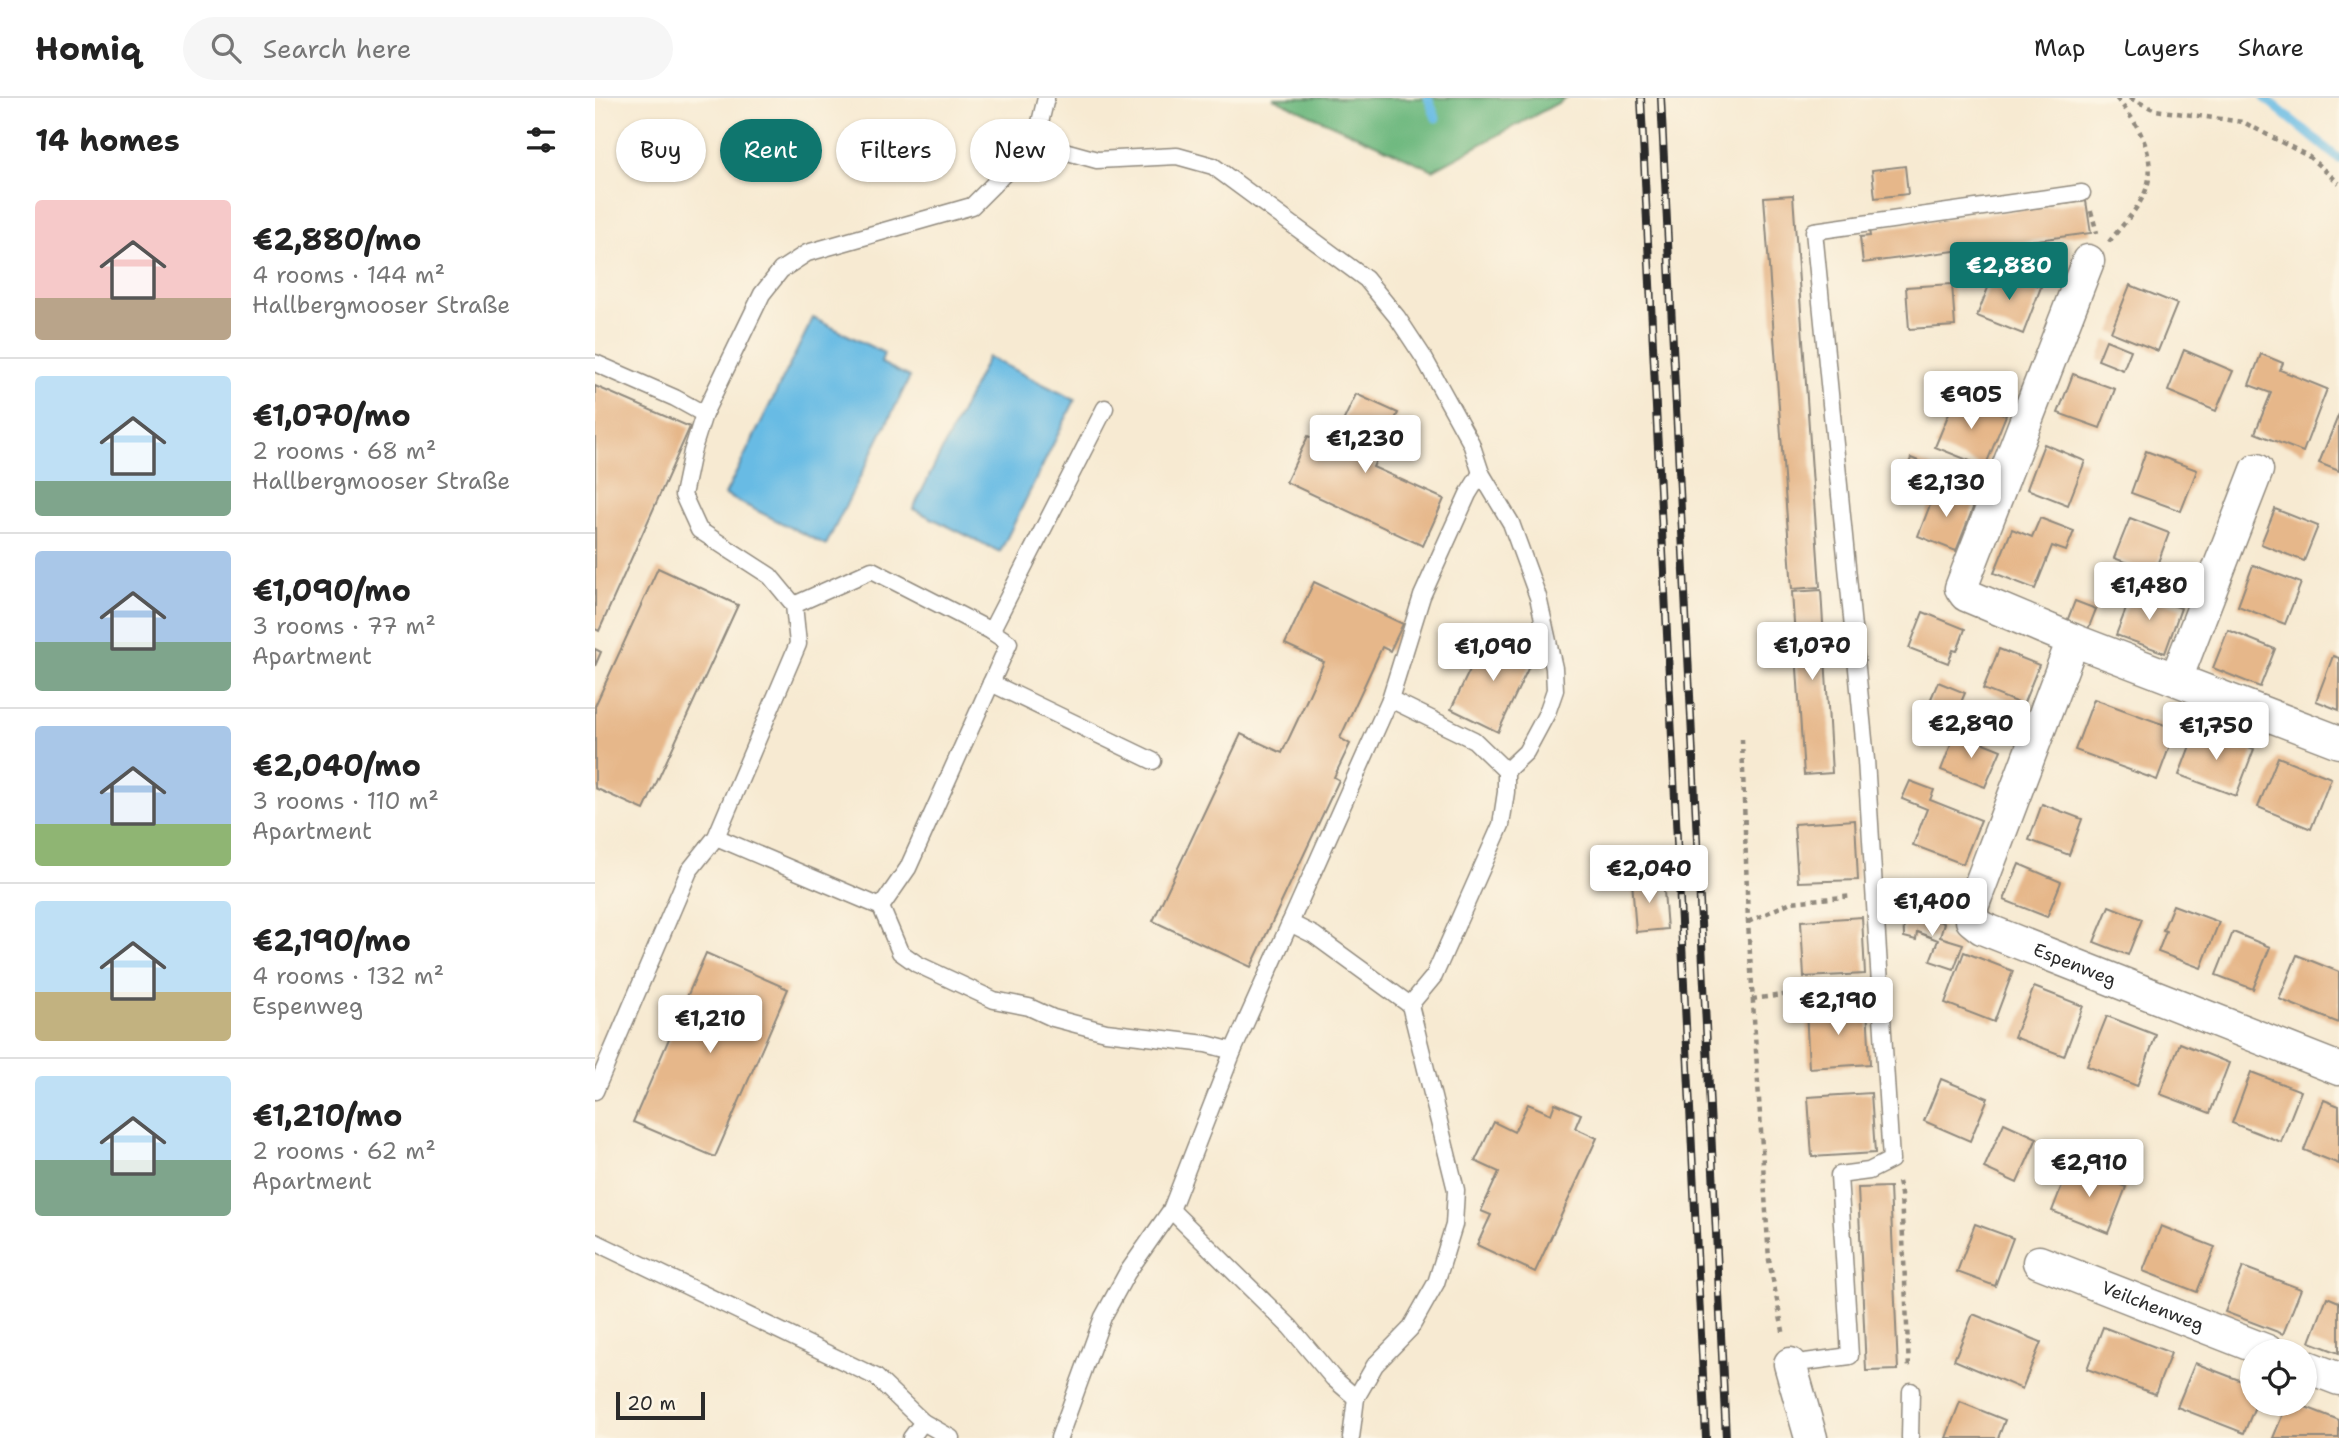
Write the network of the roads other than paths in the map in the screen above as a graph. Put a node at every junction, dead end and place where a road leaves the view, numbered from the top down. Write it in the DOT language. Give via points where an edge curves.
graph roads {
  1 [pos="1046,98"];
  2 [pos="1041,119"];
  3 [pos="1070,153"];
  4 [pos="995,182"];
  5 [pos="2082,194"];
  6 [pos="2095,256"];
  7 [pos="595,363"];
  8 [pos="1105,408"];
  9 [pos="704,414"];
  10 [pos="2257,470"];
  11 [pos="1481,473"];
  12 [pos="794,605"];
  13 [pos="991,631"];
  14 [pos="2073,640"];
  15 [pos="2176,679"];
  16 [pos="991,683"];
  17 [pos="1390,699"];
  18 [pos="2339,742"];
  19 [pos="1153,761"];
  20 [pos="1506,771"];
  21 [pos="716,837"];
  22 [pos="881,907"];
  23 [pos="1290,923"];
  24 [pos="1410,1005"];
  25 [pos="1233,1051"];
  26 [pos="2339,1069"];
  27 [pos="595,1091"];
  28 [pos="1171,1210"];
  29 [pos="595,1242"];
  30 [pos="2039,1262"];
  31 [pos="2240,1340"];
  32 [pos="1790,1364"];
  33 [pos="2317,1371"];
  34 [pos="2339,1379"];
  35 [pos="1911,1391"];
  36 [pos="1356,1398"];
  37 [pos="923,1422"];
  38 [pos="911,1438"];
  39 [pos="951,1438"];
  40 [pos="1059,1438"];
  41 [pos="1350,1438"];
  42 [pos="1811,1438"];
  43 [pos="1910,1438"];
  1 -- 2 [label="lane"];
  3 -- 11 [label="lane" via="1097,160 1177,156 1213,166 1366,279 1424,358 1471,443"];
  4 -- 9 [label="lane" via="972,205 807,253 782,270 762,294"];
  5 -- 32 [label="lane" via="1814,231 1866,760 1891,1160 1870,1171 1839,1175 1850,1356"];
  6 -- 14 [label="street" via="1961,588 1966,595"];
  7 -- 9 [label="lane"];
  8 -- 13 [label="lane"];
  9 -- 12 [label="lane" via="683,495 699,530 770,576"];
  10 -- 15 [label="street"];
  11 -- 17 [label="lane" via="1422,596"];
  11 -- 20 [label="lane" via="1511,523 1538,597 1554,668 1555,690 1547,713 1525,752"];
  12 -- 13 [label="lane" via="872,570"];
  12 -- 21 [label="lane" via="798,644"];
  13 -- 16 [label="lane" via="1009,643"];
  14 -- 15 [label="street"];
  14 -- 26 [label="street, Espenweg" via="1972,907 1972,920 1982,928"];
  15 -- 18 [label="street"];
  16 -- 19 [label="lane"];
  16 -- 22 [label="lane" via="908,868"];
  17 -- 20 [label="lane" via="1474,740"];
  17 -- 23 [label="lane"];
  20 -- 24 [label="lane" via="1501,825 1434,976"];
  21 -- 22 [label="lane"];
  21 -- 27 [label="lane" via="689,871"];
  22 -- 25 [label="lane" via="900,952 994,1000 1107,1032"];
  23 -- 24 [label="lane" via="1314,934"];
  23 -- 25 [label="lane"];
  24 -- 36 [label="lane" via="1456,1190 1454,1225 1436,1283 1410,1329 1374,1365"];
  25 -- 28 [label="lane"];
  28 -- 36 [label="lane"];
  28 -- 40 [label="lane" via="1103,1317"];
  29 -- 37 [label="lane" via="876,1377"];
  30 -- 31 [label="street, Veilchenweg"];
  32 -- 42 [label="street"];
  33 -- 34 [label="street"];
  35 -- 43 [label="lane"];
  36 -- 41 [label="lane"];
  37 -- 38 [label="lane"];
  37 -- 39 [label="lane"];
}
